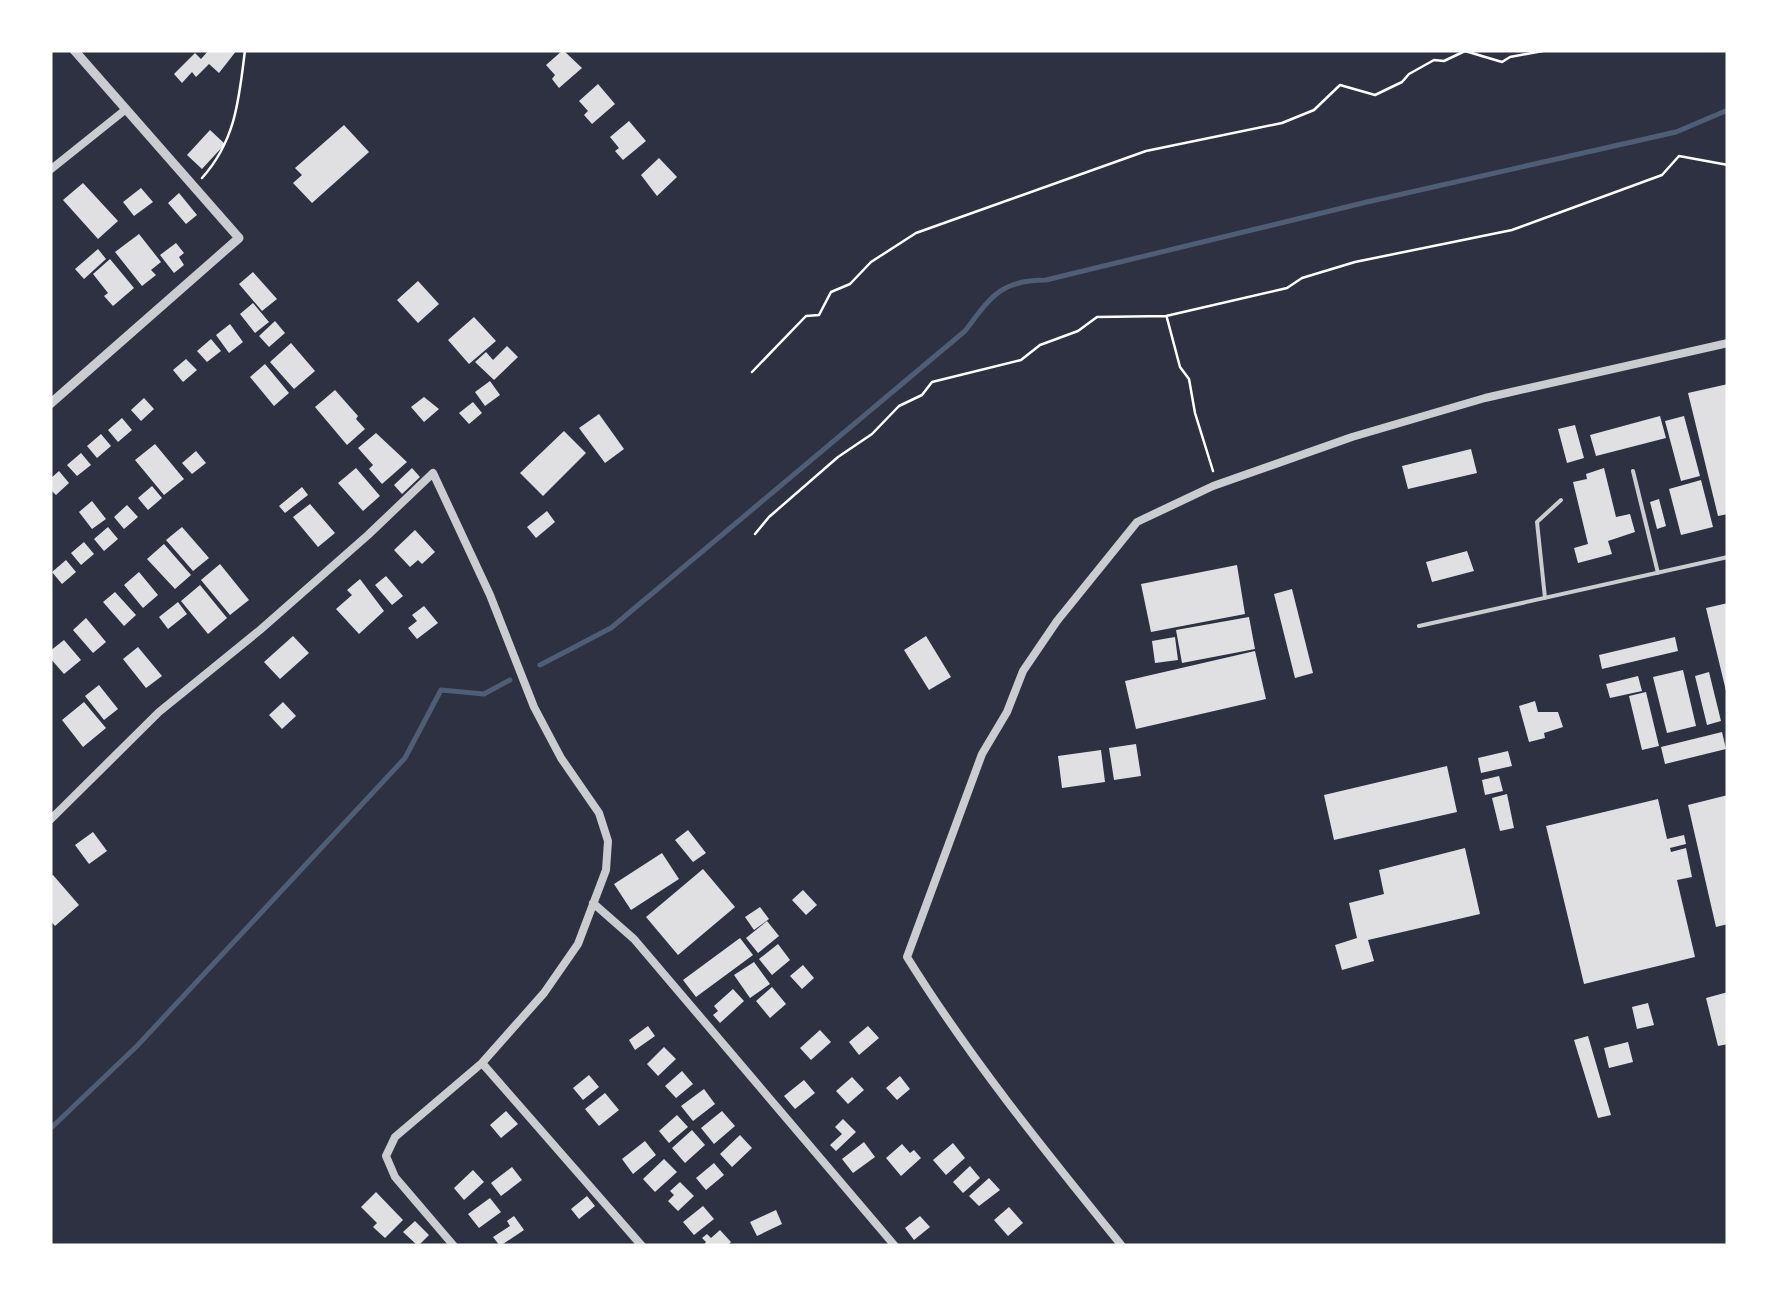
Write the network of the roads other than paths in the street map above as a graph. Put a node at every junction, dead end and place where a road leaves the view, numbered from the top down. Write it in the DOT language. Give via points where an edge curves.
graph roads {
  1 [pos="74,50"];
  2 [pos="126,110"];
  3 [pos="50,170"];
  4 [pos="1728,343"];
  5 [pos="50,404"];
  6 [pos="1633,471"];
  7 [pos="1561,500"];
  8 [pos="1728,557"];
  9 [pos="1658,573"];
  10 [pos="1545,598"];
  11 [pos="1419,626"];
  12 [pos="50,820"];
  13 [pos="593,903"];
  14 [pos="482,1062"];
  15 [pos="454,1246"];
  16 [pos="642,1246"];
  17 [pos="895,1246"];
  18 [pos="1122,1246"];
  1 -- 2 [label="street"];
  2 -- 3 [label="street"];
  2 -- 5 [label="street" via="239,238"];
  4 -- 18 [label="street" via="1485,398 1213,486 1137,522 1023,671 982,754 908,957 993,1085"];
  6 -- 9 [label="lane"];
  7 -- 10 [label="lane" via="1536,522"];
  8 -- 9 [label="lane"];
  9 -- 10 [label="lane"];
  10 -- 11 [label="lane"];
  12 -- 13 [label="street" via="158,712 433,474 534,707 599,813 608,841"];
  13 -- 14 [label="street" via="578,944 544,993"];
  13 -- 17 [label="street" via="634,940"];
  14 -- 15 [label="street" via="395,1137 386,1156 395,1177"];
  14 -- 16 [label="street"];
}
